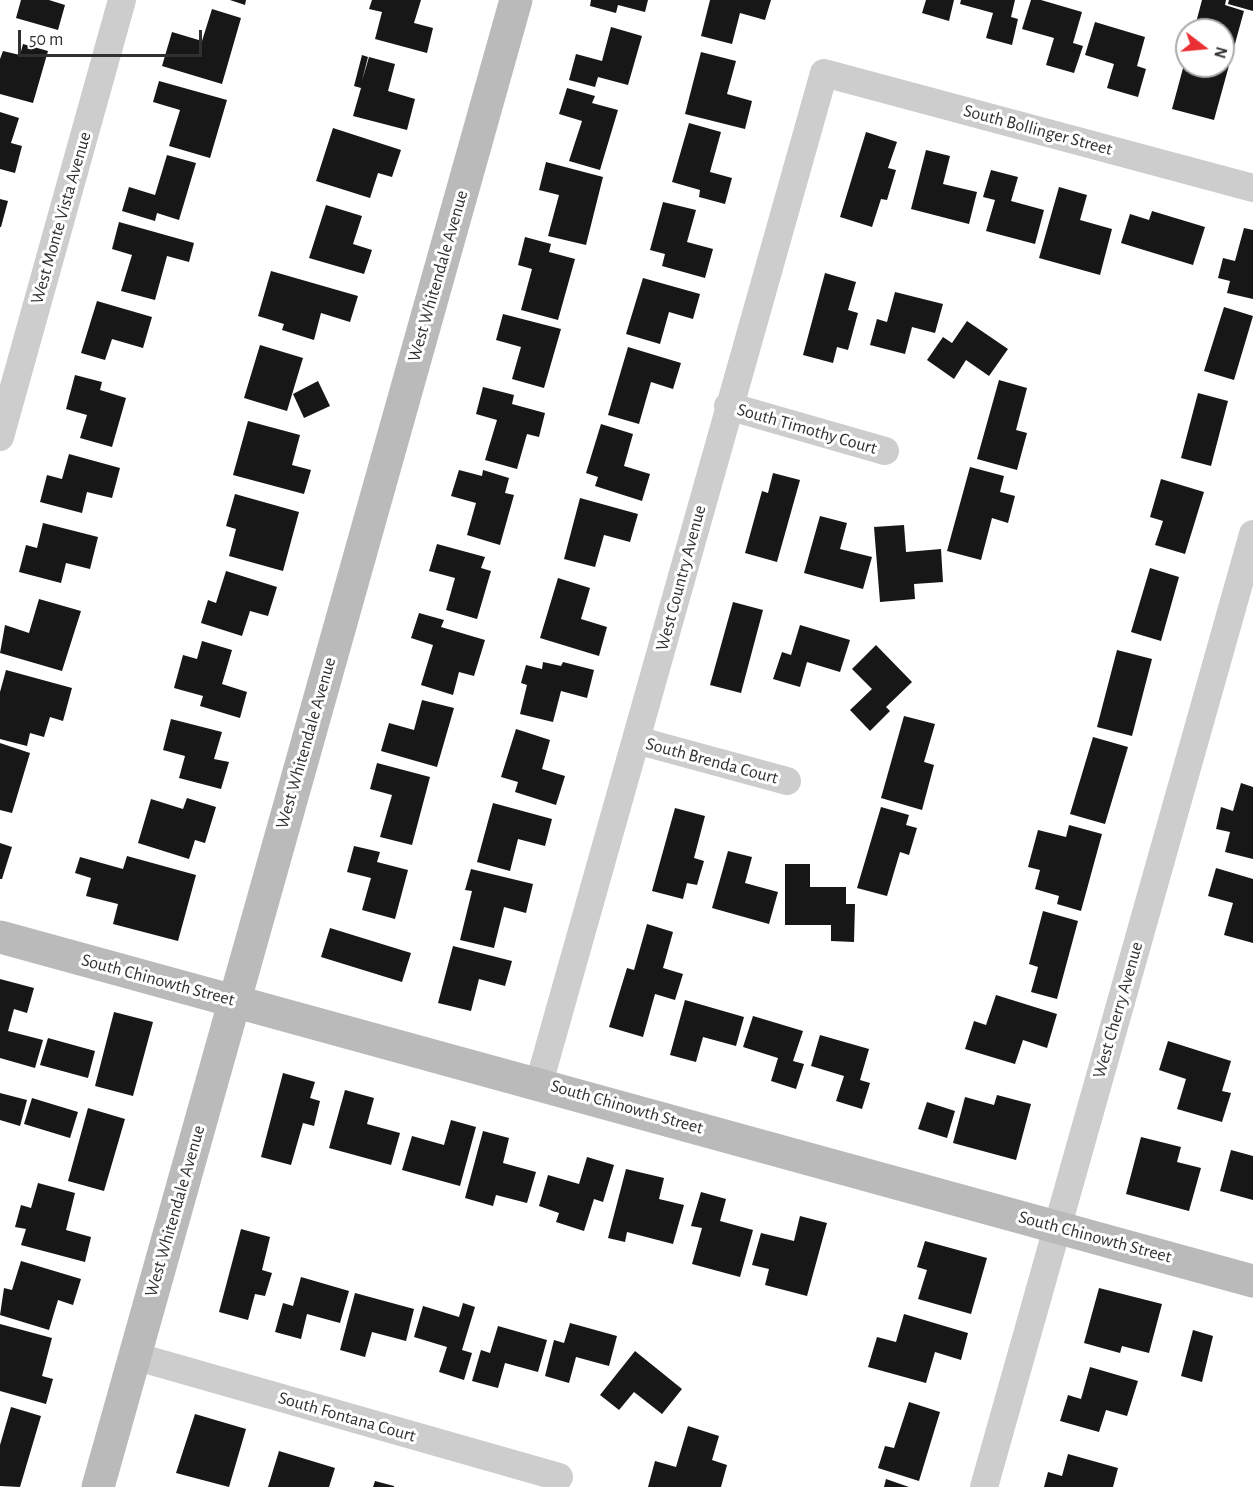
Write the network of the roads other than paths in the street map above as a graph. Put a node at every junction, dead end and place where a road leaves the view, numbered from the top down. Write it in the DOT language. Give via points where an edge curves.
graph roads {
  1 [pos="122,0"];
  2 [pos="516,0"];
  3 [pos="824,73"];
  4 [pos="1253,188"];
  5 [pos="728,406"];
  6 [pos="0,437"];
  7 [pos="885,451"];
  8 [pos="1253,534"];
  9 [pos="636,740"];
  10 [pos="787,781"];
  11 [pos="0,936"];
  12 [pos="234,1001"];
  13 [pos="539,1083"];
  14 [pos="1057,1227"];
  15 [pos="1253,1281"];
  16 [pos="135,1356"];
  17 [pos="559,1477"];
  18 [pos="98,1487"];
  19 [pos="984,1487"];
  1 -- 6 [label="street, West Monte Vista Avenue"];
  2 -- 12 [label="street, West Whitendale Avenue"];
  3 -- 4 [label="street, South Bollinger Street"];
  3 -- 5 [label="street, West Country Avenue"];
  5 -- 7 [label="street, South Timothy Court"];
  5 -- 9 [label="street, West Country Avenue"];
  8 -- 14 [label="street, West Cherry Avenue"];
  9 -- 10 [label="street, South Brenda Court"];
  9 -- 13 [label="street, West Country Avenue"];
  11 -- 12 [label="street, South Chinowth Street"];
  12 -- 13 [label="street, South Chinowth Street"];
  12 -- 16 [label="street, West Whitendale Avenue"];
  13 -- 14 [label="street, South Chinowth Street"];
  14 -- 15 [label="street, South Chinowth Street"];
  14 -- 19 [label="street, West Cherry Avenue"];
  16 -- 17 [label="street, South Fontana Court"];
  16 -- 18 [label="street, West Whitendale Avenue"];
}
